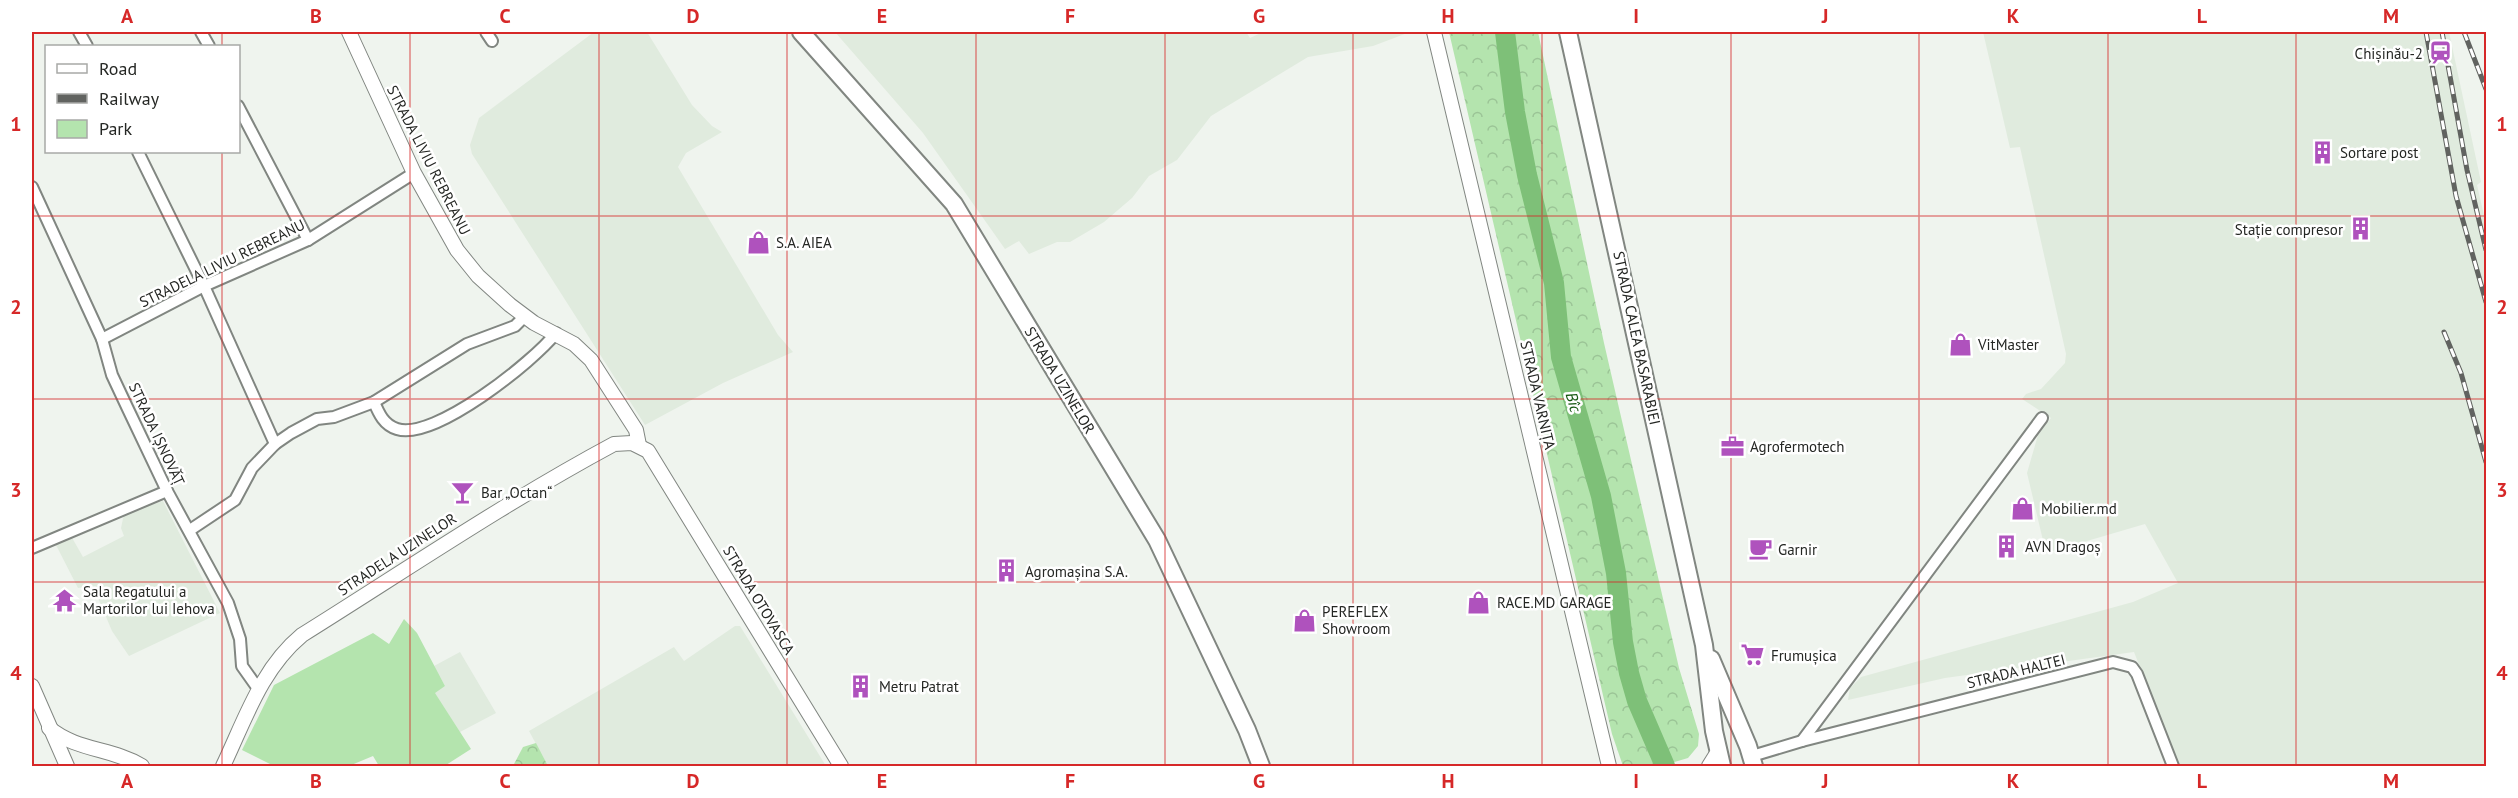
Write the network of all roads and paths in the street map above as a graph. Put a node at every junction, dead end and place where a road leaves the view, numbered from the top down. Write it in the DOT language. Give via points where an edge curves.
graph roads {
  1 [pos="349,32"];
  2 [pos="801,32"];
  3 [pos="1434,32"];
  4 [pos="1568,32"];
  5 [pos="240,110"];
  6 [pos="138,153"];
  7 [pos="414,173"];
  8 [pos="32,187"];
  9 [pos="308,240"];
  10 [pos="204,286"];
  11 [pos="525,316"];
  12 [pos="556,333"];
  13 [pos="102,339"];
  14 [pos="374,402"];
  15 [pos="2042,418"];
  16 [pos="275,444"];
  17 [pos="644,448"];
  18 [pos="166,491"];
  19 [pos="190,530"];
  20 [pos="32,548"];
  21 [pos="1704,645"];
  22 [pos="32,686"];
  23 [pos="259,690"];
  24 [pos="50,728"];
  25 [pos="1802,741"];
  26 [pos="1751,756"];
  27 [pos="1721,758"];
  28 [pos="1608,765"];
  29 [pos="67,766"];
  30 [pos="142,766"];
  31 [pos="223,766"];
  32 [pos="841,766"];
  33 [pos="1261,766"];
  34 [pos="1709,766"];
  35 [pos="2173,766"];
  1 -- 7 [label="street, STRADA LIVIU REBREANU"];
  2 -- 33 [label="main road, STRADA UZINELOR" via="954,204 1156,540"];
  3 -- 28 [label="street, STRADA VARNIȚA"];
  4 -- 21 [label="main road, STRADA CALEA BASARABIEI"];
  5 -- 9 [label="street"];
  6 -- 10 [label="street"];
  7 -- 9 [label="street, STRADELA LIVIU REBREANU"];
  7 -- 11 [label="street, STRADA LIVIU REBREANU" via="457,250 478,276"];
  8 -- 13 [label="street, STRADA IȘNOVĂȚ"];
  9 -- 10 [label="street, STRADELA LIVIU REBREANU"];
  10 -- 13 [label="street, STRADELA LIVIU REBREANU"];
  10 -- 16 [label="street"];
  11 -- 12 [label="street, STRADA LIVIU REBREANU"];
  11 -- 14 [label="street" via="519,324 466,344"];
  12 -- 14 [label="street" via="534,358 438,421 400,430 383,420"];
  12 -- 17 [label="street, STRADA LIVIU REBREANU" via="591,360"];
  13 -- 18 [label="street, STRADA IȘNOVĂȚ" via="112,375"];
  14 -- 16 [label="street" via="341,415 316,419"];
  15 -- 25 [label="street"];
  16 -- 19 [label="street" via="252,468 234,500"];
  17 -- 23 [label="street, STRADELA UZINELOR" via="614,444 471,525 302,635 279,656"];
  17 -- 32 [label="street, STRADA OTOVASCA"];
  18 -- 19 [label="street, STRADA IȘNOVĂȚ"];
  18 -- 20 [label="street"];
  19 -- 23 [label="street, STRADA IȘNOVĂȚ" via="228,603 240,639 243,670"];
  21 -- 26 [label="main road, STRADA CALEA BASARABIEI"];
  21 -- 27 [label="main road, STRADA CALEA BASARABIEI"];
  22 -- 24 [label="street"];
  23 -- 31 [label="street, STRADELA UZINELOR"];
  24 -- 29 [label="street"];
  24 -- 30 [label="street" via="63,739"];
  25 -- 26 [label="street, STRADA HALTEI"];
  25 -- 35 [label="street, STRADA HALTEI" via="2113,662 2132,667 2137,674"];
  26 -- 27 [label="main road" via="1731,744"];
  27 -- 34 [label="street"];
}
